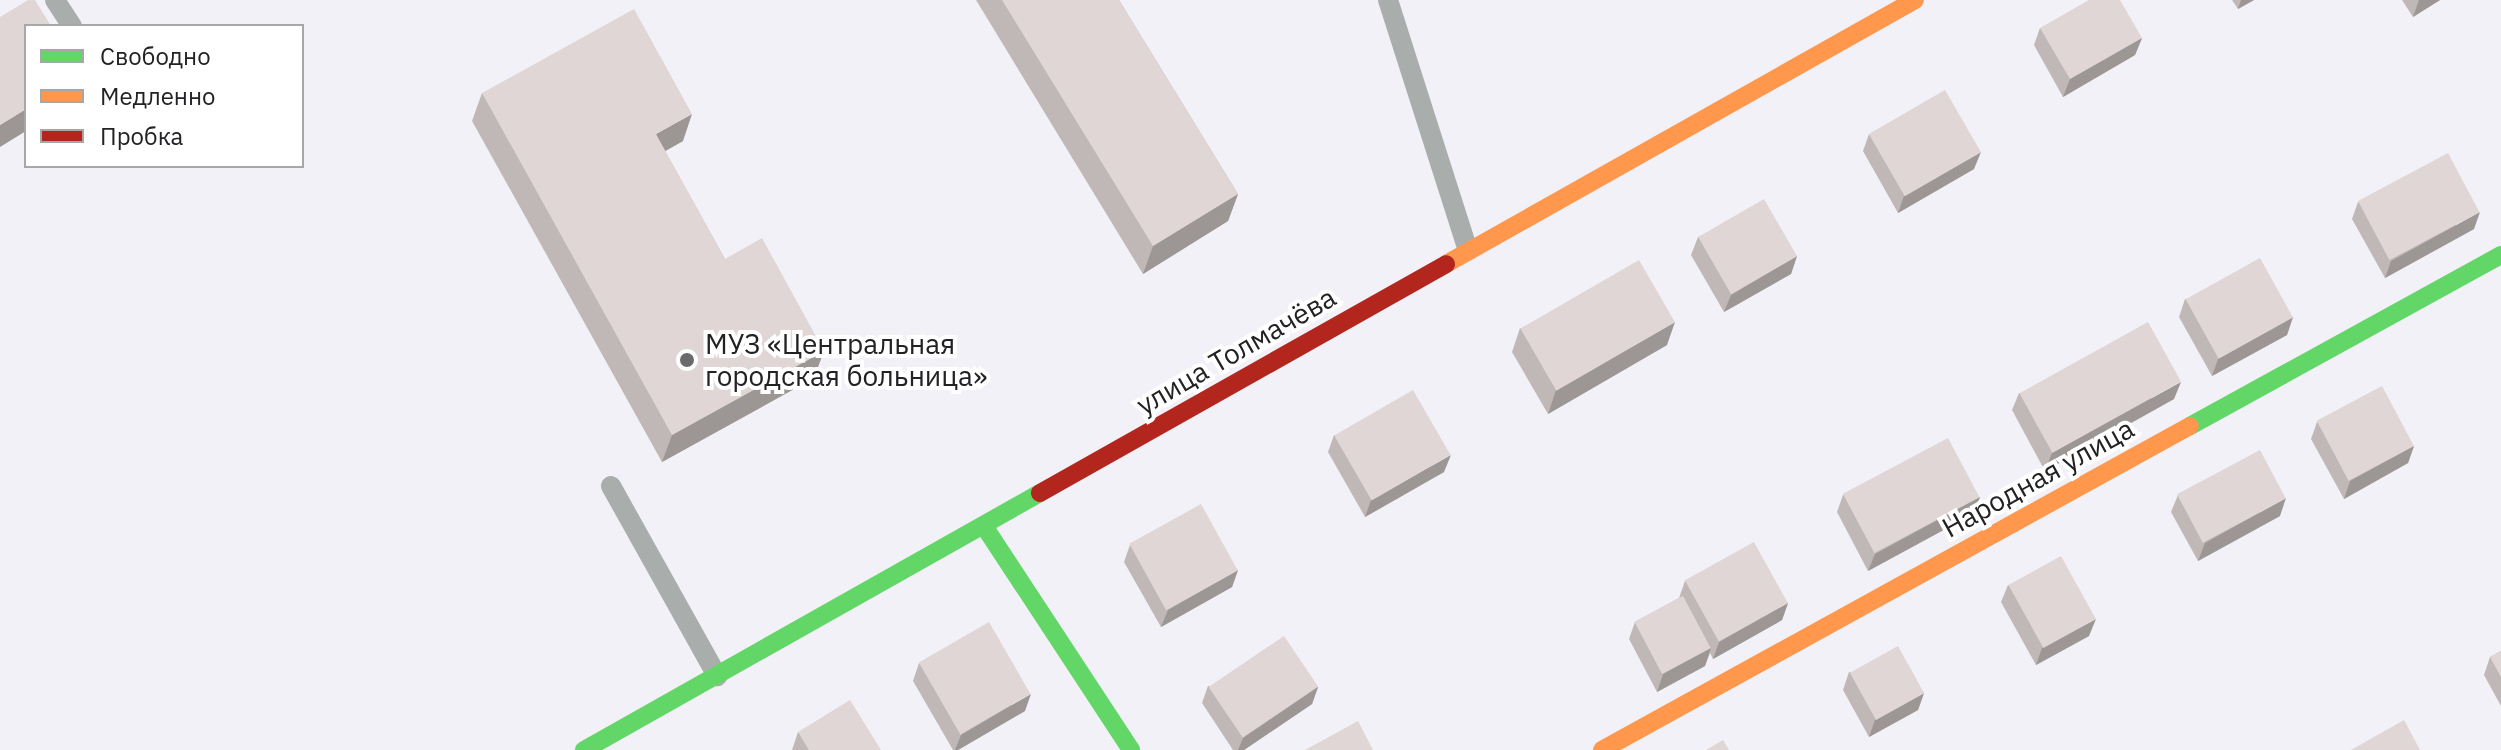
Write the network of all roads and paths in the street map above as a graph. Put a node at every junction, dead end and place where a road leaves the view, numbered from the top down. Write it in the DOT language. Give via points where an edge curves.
graph roads {
  1 [pos="55,0"];
  2 [pos="1388,0"];
  3 [pos="1915,0"];
  4 [pos="71,24"];
  5 [pos="1468,251"];
  6 [pos="2501,255"];
  7 [pos="611,486"];
  8 [pos="984,526"];
  9 [pos="717,676"];
  10 [pos="584,750"];
  11 [pos="1131,750"];
  12 [pos="1602,750"];
  1 -- 4 [label="lane"];
  2 -- 5 [label="lane"];
  3 -- 5 [label="street, улица Толмачёва"];
  5 -- 8 [label="street, улица Толмачёва"];
  6 -- 12 [label="street, Народная улица"];
  7 -- 9 [label="lane"];
  8 -- 9 [label="street, улица Толмачёва"];
  8 -- 11 [label="street"];
  9 -- 10 [label="street, улица Толмачёва"];
}
